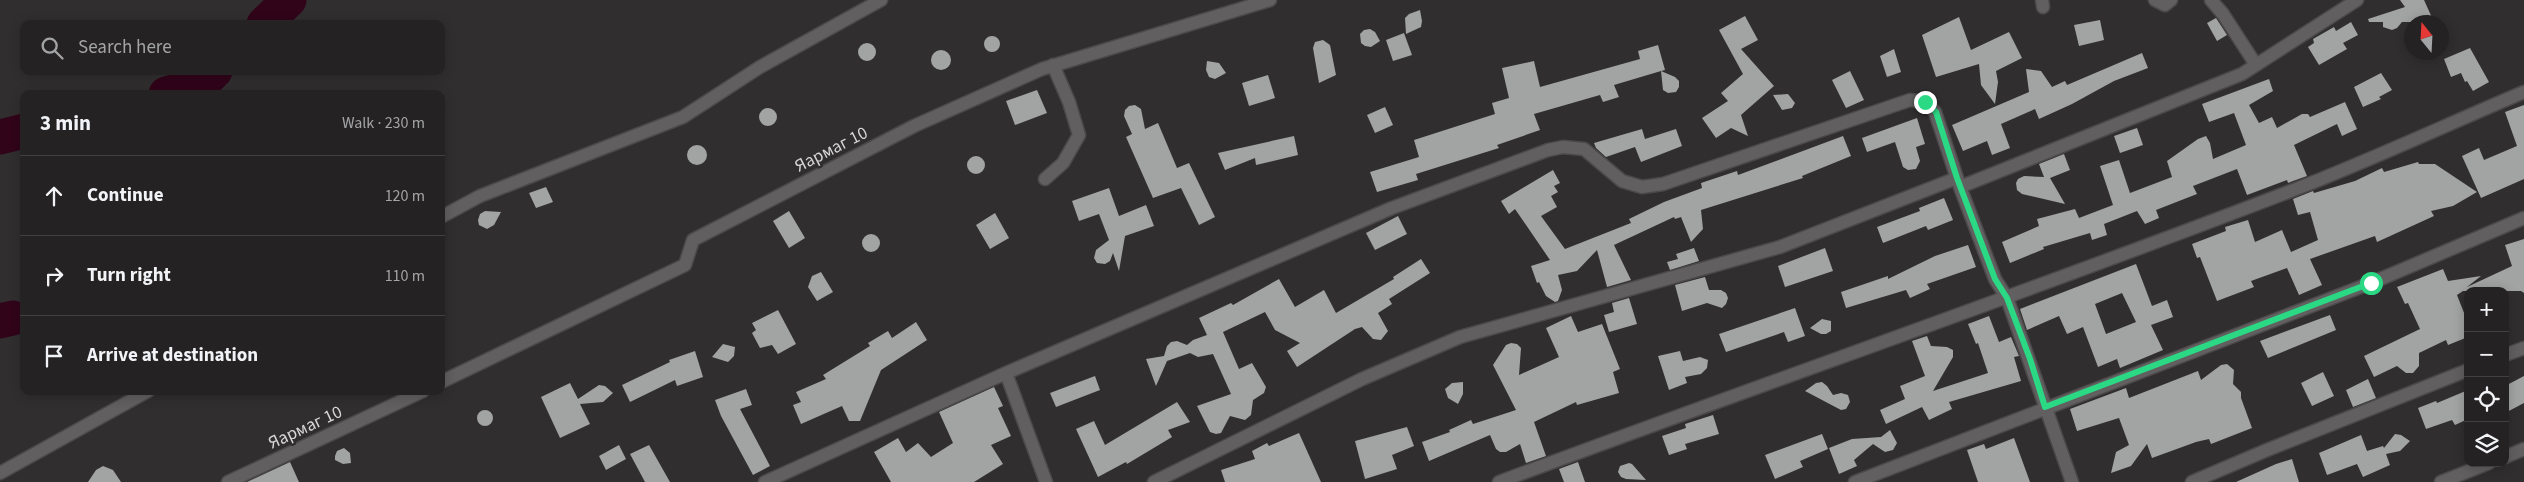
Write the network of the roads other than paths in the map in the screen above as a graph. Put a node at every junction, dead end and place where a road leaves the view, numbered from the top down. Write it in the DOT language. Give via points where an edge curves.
graph roads {
  1 [pos="880,0"];
  2 [pos="1270,0"];
  3 [pos="2155,0"];
  4 [pos="2171,0"];
  5 [pos="2211,0"];
  6 [pos="2357,0"];
  7 [pos="1053,65"];
  8 [pos="2256,65"];
  9 [pos="2524,92"];
  10 [pos="1045,179"];
  11 [pos="1959,183"];
  12 [pos="445,215"];
  13 [pos="2524,218"];
  14 [pos="2007,298"];
  15 [pos="2524,348"];
  16 [pos="2509,354"];
  17 [pos="2464,372"];
  18 [pos="1006,373"];
  19 [pos="445,380"];
  20 [pos="141,395"];
  21 [pos="414,395"];
  22 [pos="2045,407"];
  23 [pos="2524,449"];
  24 [pos="2509,455"];
  25 [pos="2479,467"];
  26 [pos="0,473"];
  27 [pos="228,482"];
  28 [pos="764,482"];
  29 [pos="1046,482"];
  30 [pos="1154,482"];
  31 [pos="1499,482"];
  32 [pos="1855,482"];
  33 [pos="2072,482"];
  34 [pos="2192,482"];
  35 [pos="2441,482"];
  1 -- 12 [label="street" via="760,67 683,117 480,196"];
  2 -- 7 [label="street, Яармаг 10"];
  3 -- 4 [label="street" via="2164,5"];
  5 -- 8 [label="street"];
  6 -- 8 [label="street"];
  7 -- 10 [label="street" via="1079,135 1063,163"];
  7 -- 19 [label="street, Яармаг 10" via="914,126 693,240 685,265"];
  8 -- 11 [label="street" via="2242,74"];
  9 -- 14 [label="street" via="2299,188"];
  11 -- 14 [label="street" via="1995,279"];
  11 -- 18 [label="street" via="1936,112 1925,102 1910,100 1663,184 1642,187 1622,181 1584,149 1556,148 1392,208"];
  11 -- 30 [label="street" via="1780,247 1460,337 1362,379"];
  13 -- 22 [label="street" via="2371,283"];
  14 -- 22 [label="street"];
  14 -- 31 [label="street"];
  15 -- 16 [label="street"];
  17 -- 34 [label="street"];
  18 -- 28 [label="street"];
  18 -- 29 [label="street"];
  20 -- 26 [label="street"];
  21 -- 27 [label="street, Яармаг 10"];
  22 -- 32 [label="street"];
  22 -- 33 [label="street"];
  23 -- 24 [label="street"];
  25 -- 35 [label="street"];
}
